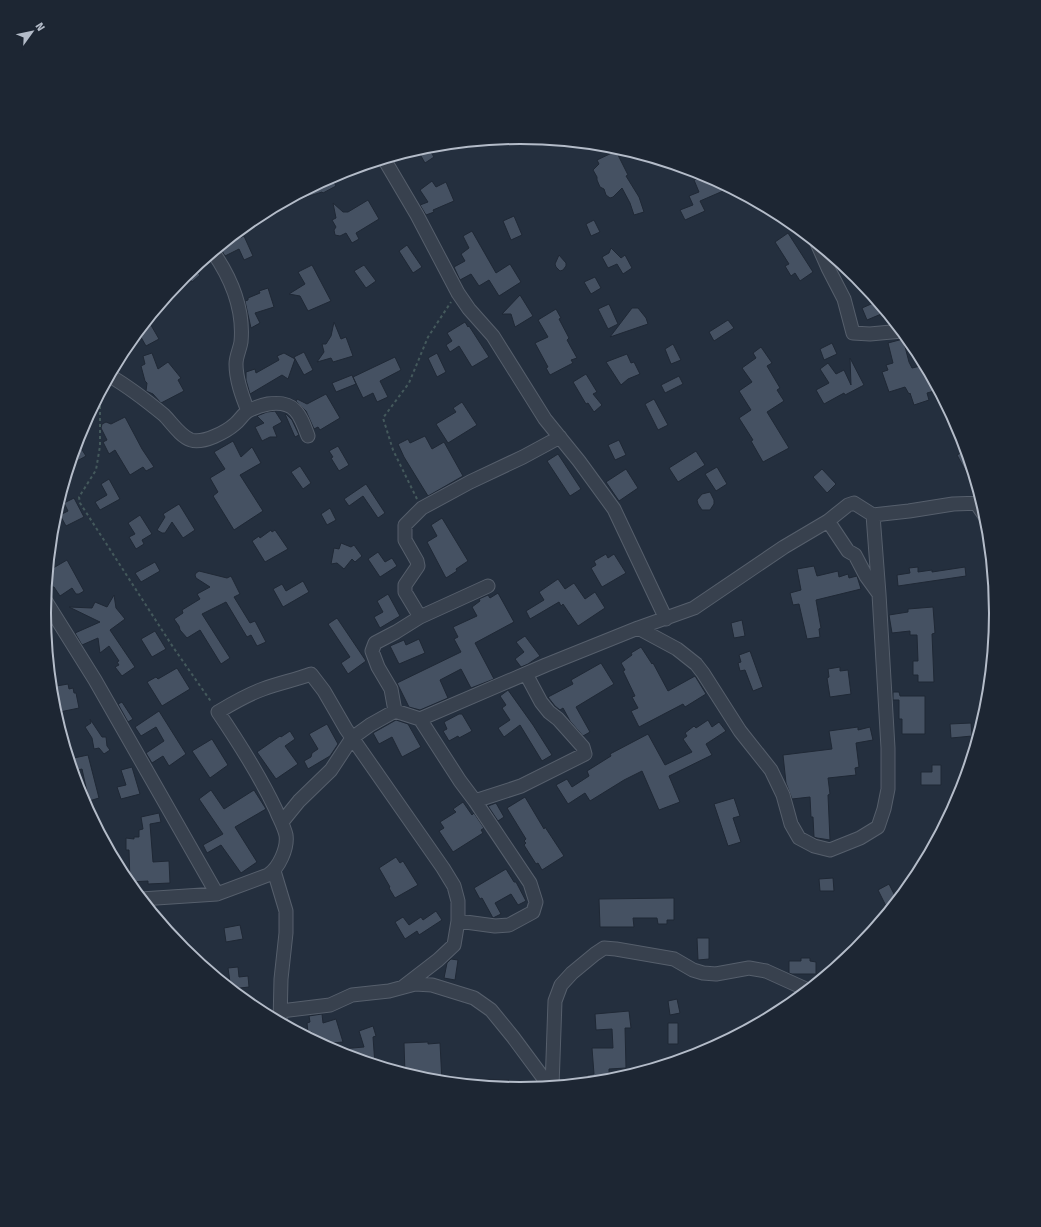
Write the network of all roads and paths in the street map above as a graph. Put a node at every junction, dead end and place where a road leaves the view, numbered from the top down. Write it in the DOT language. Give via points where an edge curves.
graph roads {
  1 [pos="385,164"];
  2 [pos="822,254"];
  3 [pos="216,257"];
  4 [pos="458,293"];
  5 [pos="896,332"];
  6 [pos="114,379"];
  7 [pos="100,404"];
  8 [pos="248,411"];
  9 [pos="308,436"];
  10 [pos="560,437"];
  11 [pos="977,503"];
  12 [pos="422,508"];
  13 [pos="873,515"];
  14 [pos="828,521"];
  15 [pos="488,586"];
  16 [pos="880,594"];
  17 [pos="51,610"];
  18 [pos="420,617"];
  19 [pos="666,619"];
  20 [pos="638,628"];
  21 [pos="526,674"];
  22 [pos="395,711"];
  23 [pos="218,712"];
  24 [pos="420,719"];
  25 [pos="352,738"];
  26 [pos="475,801"];
  27 [pos="282,822"];
  28 [pos="274,871"];
  29 [pos="217,894"];
  30 [pos="148,899"];
  31 [pos="458,921"];
  32 [pos="403,987"];
  33 [pos="803,988"];
  34 [pos="280,1017"];
  35 [pos="547,1082"];
  36 [pos="551,1082"];
  1 -- 4 [label="street" via="417,215"];
  2 -- 5 [label="street" via="844,299 853,333"];
  3 -- 8 [label="street" via="229,279 239,314 241,342 236,363 239,386"];
  4 -- 10 [label="street" via="493,336 545,419"];
  4 -- 12 [label="path" via="428,336 409,383 383,418 393,450"];
  6 -- 8 [label="street" via="164,416 190,440 213,438 234,425"];
  7 -- 23 [label="path" via="100,446 96,470 78,497 80,503"];
  8 -- 9 [label="street" via="274,403 287,404 296,411"];
  10 -- 12 [label="street"];
  10 -- 19 [label="street" via="614,509"];
  11 -- 13 [label="street"];
  12 -- 18 [label="street" via="405,525 405,540 418,566 405,585 405,592"];
  13 -- 14 [label="street" via="854,503"];
  13 -- 16 [label="street"];
  14 -- 16 [label="street" via="848,551 855,555 866,576"];
  14 -- 19 [label="street" via="784,547 694,608"];
  15 -- 18 [label="street"];
  16 -- 20 [label="street" via="888,789 878,827 860,838 830,850 814,846 799,838 791,824 783,795 771,770 740,731 699,668 677,649"];
  17 -- 29 [label="street" via="95,680"];
  18 -- 22 [label="street" via="375,643 372,651 391,690"];
  19 -- 20 [label="street"];
  20 -- 21 [label="street"];
  21 -- 24 [label="street"];
  21 -- 26 [label="street" via="541,702 583,747 585,754 521,786"];
  22 -- 24 [label="street"];
  22 -- 25 [label="street"];
  23 -- 25 [label="street" via="239,698 311,674"];
  23 -- 27 [label="street"];
  24 -- 26 [label="street"];
  25 -- 27 [label="street" via="331,770 299,801"];
  25 -- 31 [label="street" via="454,886 458,901"];
  26 -- 31 [label="street" via="530,883 536,902 533,912 509,925 495,926"];
  27 -- 28 [label="street" via="286,844 281,861"];
  28 -- 29 [label="street"];
  28 -- 34 [label="street" via="286,911"];
  29 -- 30 [label="street"];
  31 -- 32 [label="street" via="454,945"];
  32 -- 34 [label="street" via="352,995 330,1005"];
  32 -- 35 [label="street" via="415,984 432,985 474,998 491,1010"];
  33 -- 36 [label="street" via="766,971 749,968 716,974 703,973 674,959 604,948 561,985 555,1001"];
}
